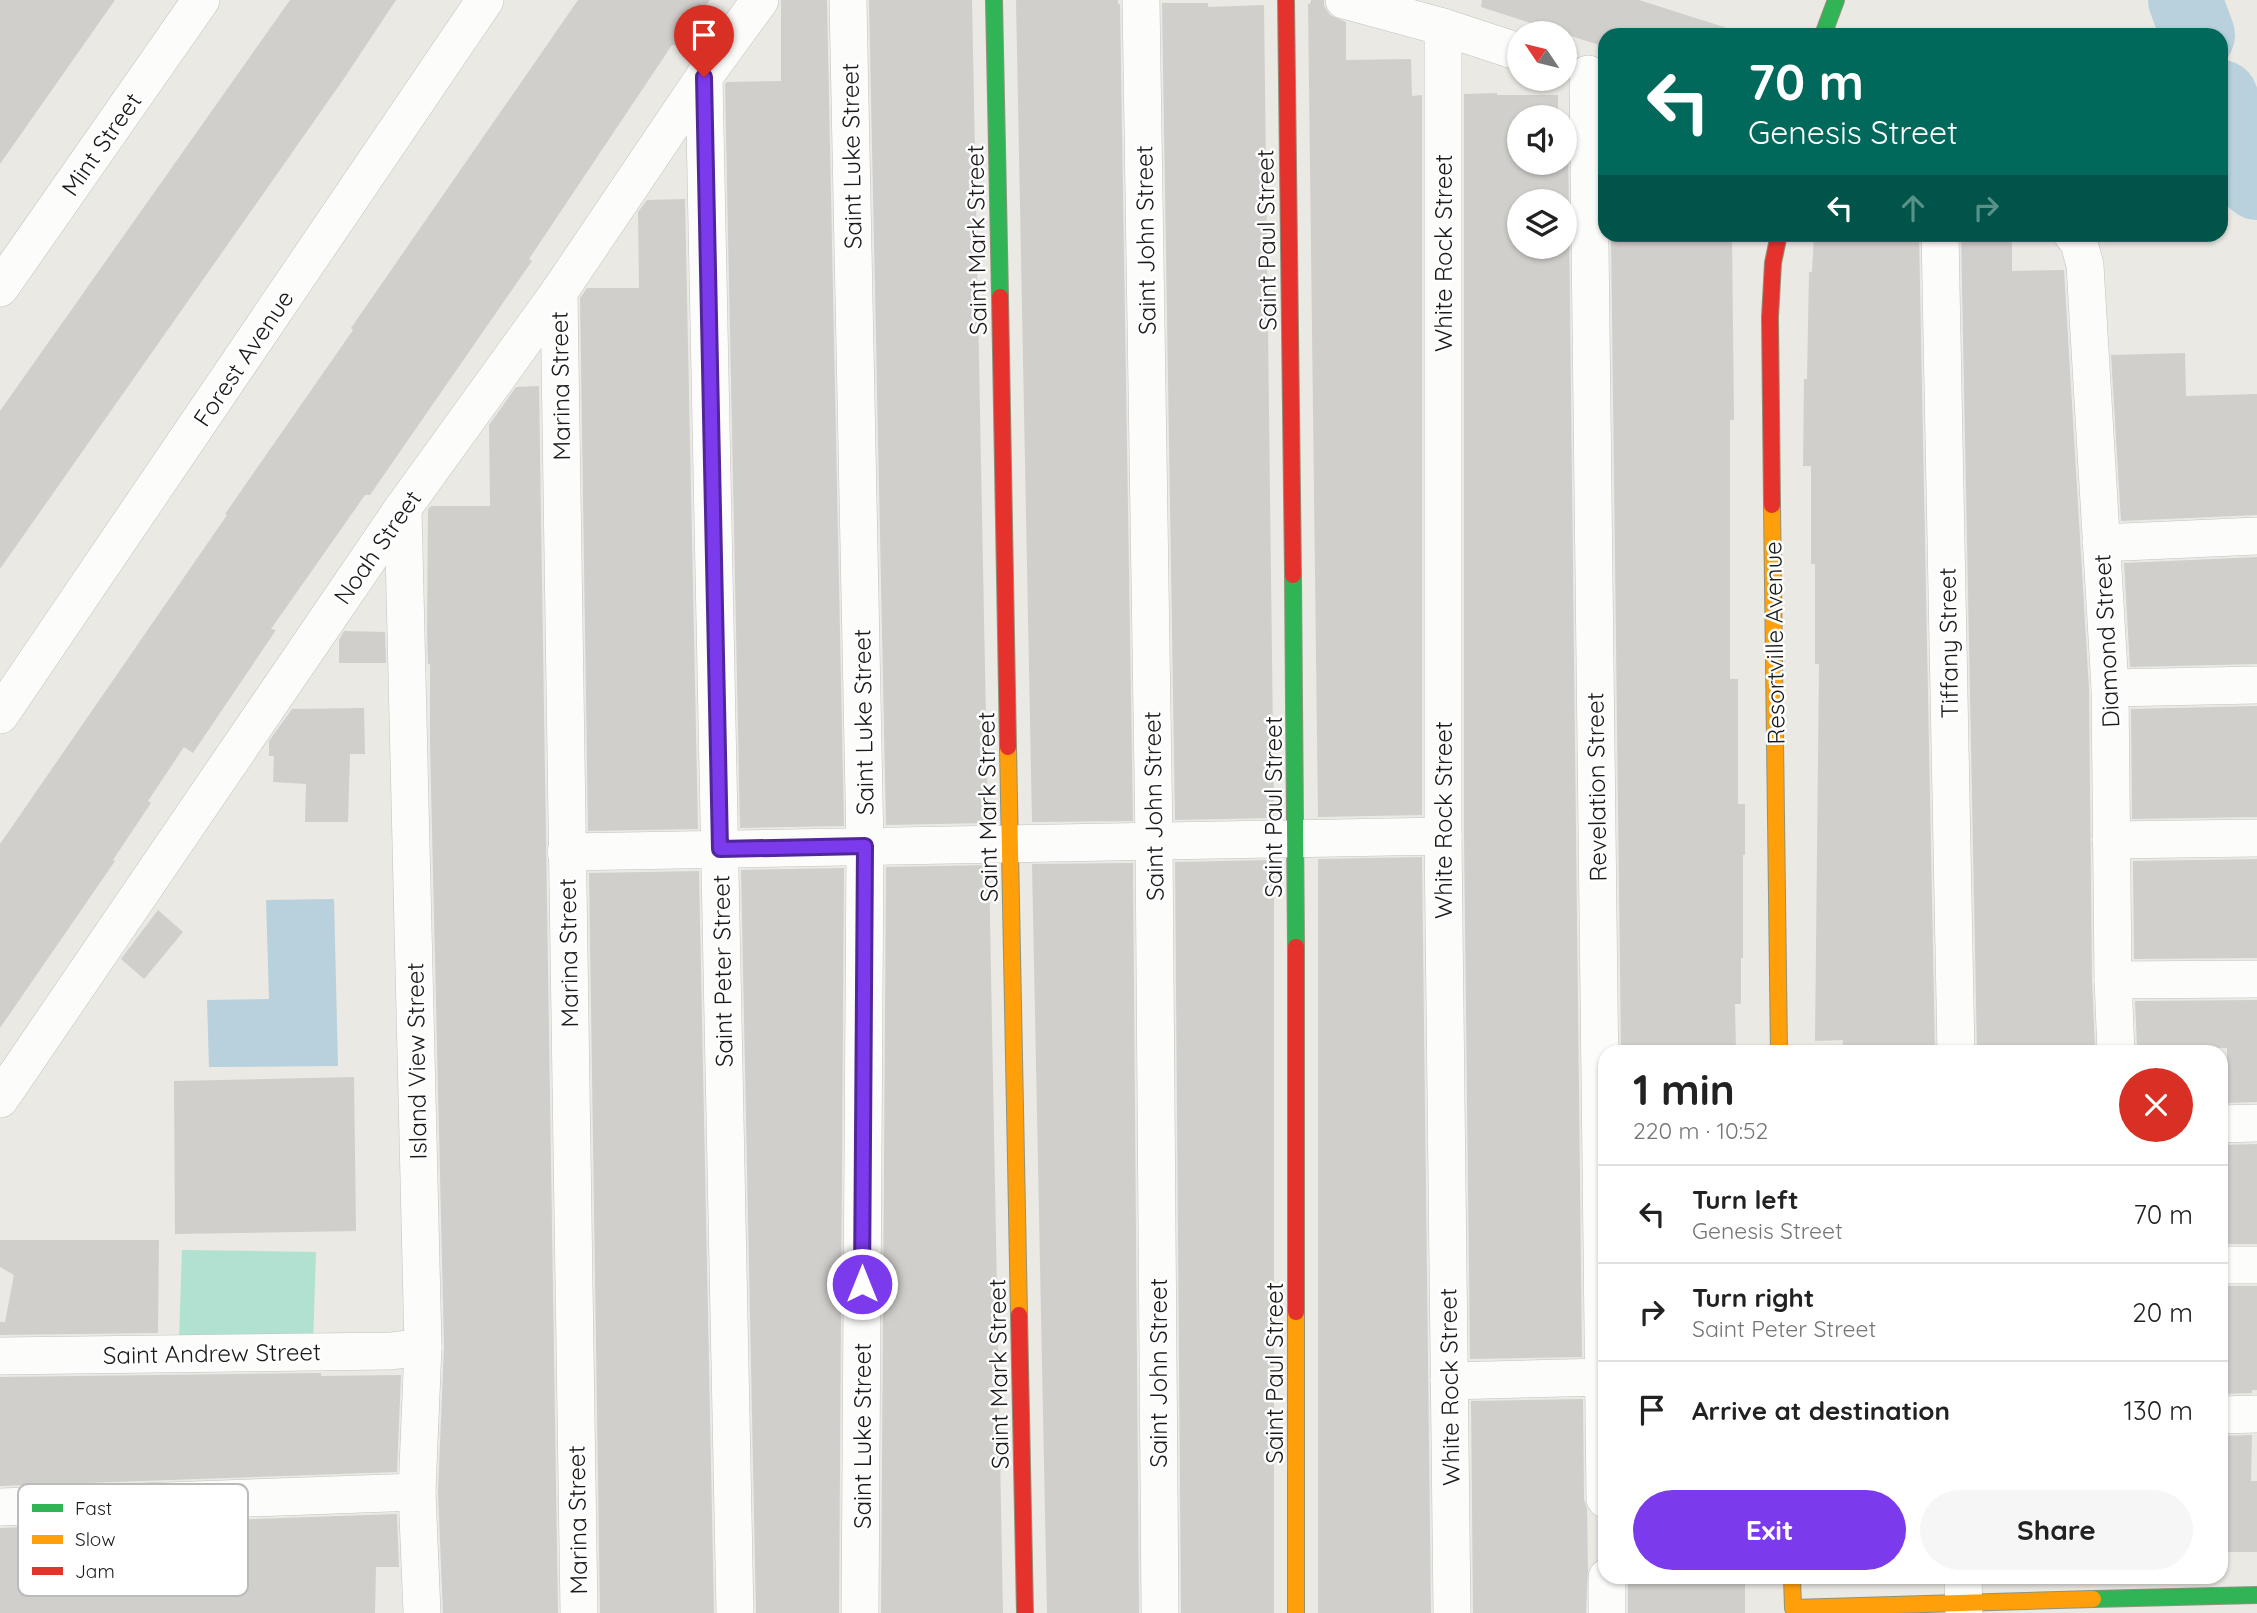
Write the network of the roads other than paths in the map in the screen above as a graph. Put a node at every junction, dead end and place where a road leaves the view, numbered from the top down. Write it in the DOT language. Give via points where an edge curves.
graph roads {
  1 [pos="201,0"];
  2 [pos="485,0"];
  3 [pos="760,0"];
  4 [pos="848,0"];
  5 [pos="994,0"];
  6 [pos="1141,0"];
  7 [pos="1286,0"];
  8 [pos="1344,0"];
  9 [pos="1838,0"];
  10 [pos="1443,27"];
  11 [pos="1826,28"];
  12 [pos="1841,28"];
  13 [pos="1507,48"];
  14 [pos="1586,73"];
  15 [pos="704,77"];
  16 [pos="1777,242"];
  17 [pos="1940,242"];
  18 [pos="2078,242"];
  19 [pos="0,288"];
  20 [pos="558,292"];
  21 [pos="403,508"];
  22 [pos="2257,536"];
  23 [pos="2101,543"];
  24 [pos="2257,685"];
  25 [pos="2110,688"];
  26 [pos="0,715"];
  27 [pos="1443,836"];
  28 [pos="2257,838"];
  29 [pos="1296,839"];
  30 [pos="2111,840"];
  31 [pos="1154,841"];
  32 [pos="1011,844"];
  33 [pos="865,846"];
  34 [pos="720,849"];
  35 [pos="566,852"];
  36 [pos="2257,979"];
  37 [pos="2113,980"];
  38 [pos="1599,1045"];
  39 [pos="1779,1045"];
  40 [pos="1955,1045"];
  41 [pos="2116,1045"];
  42 [pos="0,1099"];
  43 [pos="2257,1123"];
  44 [pos="2228,1124"];
  45 [pos="2228,1265"];
  46 [pos="2257,1265"];
  47 [pos="423,1347"];
  48 [pos="0,1356"];
  49 [pos="1598,1378"];
  50 [pos="1449,1381"];
  51 [pos="2257,1414"];
  52 [pos="2228,1415"];
  53 [pos="416,1492"];
  54 [pos="248,1498"];
  55 [pos="18,1506"];
  56 [pos="0,1507"];
  57 [pos="1606,1584"];
  58 [pos="2257,1595"];
  59 [pos="2126,1596"];
  60 [pos="1963,1598"];
  61 [pos="1792,1599"];
  62 [pos="422,1613"];
  63 [pos="579,1613"];
  64 [pos="735,1613"];
  65 [pos="860,1613"];
  66 [pos="1025,1613"];
  67 [pos="1160,1613"];
  68 [pos="1296,1613"];
  69 [pos="1452,1613"];
  70 [pos="1607,1613"];
  1 -- 19 [label="street, Mint Street"];
  2 -- 26 [label="street, Forest Avenue"];
  3 -- 15 [label="street, Noah Street"];
  4 -- 33 [label="street, Saint Luke Street"];
  5 -- 32 [label="street, Saint Mark Street"];
  6 -- 31 [label="street, Saint John Street"];
  7 -- 29 [label="street, Saint Paul Street"];
  8 -- 10 [label="street"];
  9 -- 11 [label="street"];
  9 -- 12 [label="street"];
  10 -- 13 [label="street"];
  10 -- 27 [label="street, White Rock Street"];
  14 -- 38 [label="street, Revelation Street"];
  15 -- 20 [label="street, Noah Street"];
  15 -- 34 [label="street, Saint Peter Street"];
  16 -- 39 [label="street, Resortville Avenue" via="1770,317"];
  17 -- 40 [label="street, Tiffany Street"];
  18 -- 23 [label="street, Diamond Street" via="2085,265"];
  20 -- 21 [label="street, Noah Street"];
  20 -- 35 [label="street, Marina Street"];
  21 -- 42 [label="street, Noah Street"];
  21 -- 47 [label="street, Island View Street"];
  22 -- 23 [label="street"];
  23 -- 25 [label="street, Diamond Street"];
  24 -- 25 [label="street"];
  25 -- 30 [label="street, Diamond Street"];
  27 -- 29 [label="street"];
  27 -- 50 [label="street, White Rock Street"];
  28 -- 30 [label="street"];
  29 -- 31 [label="street"];
  29 -- 68 [label="street, Saint Paul Street"];
  30 -- 37 [label="street, Diamond Street"];
  31 -- 32 [label="street"];
  31 -- 67 [label="street, Saint John Street"];
  32 -- 33 [label="street"];
  32 -- 66 [label="street, Saint Mark Street"];
  33 -- 34 [label="street"];
  33 -- 65 [label="street, Saint Luke Street"];
  34 -- 35 [label="street"];
  34 -- 64 [label="street, Saint Peter Street"];
  35 -- 63 [label="street, Marina Street"];
  36 -- 37 [label="street"];
  37 -- 41 [label="street, Diamond Street"];
  43 -- 44 [label="street"];
  45 -- 46 [label="street"];
  47 -- 48 [label="street, Saint Andrew Street"];
  47 -- 53 [label="street, Island View Street"];
  49 -- 50 [label="street"];
  50 -- 69 [label="street, White Rock Street"];
  51 -- 52 [label="street"];
  53 -- 54 [label="street"];
  53 -- 62 [label="street, Island View Street"];
  55 -- 56 [label="street"];
  57 -- 70 [label="street"];
  58 -- 59 [label="street"];
  59 -- 60 [label="street"];
  60 -- 61 [label="street"];
}
